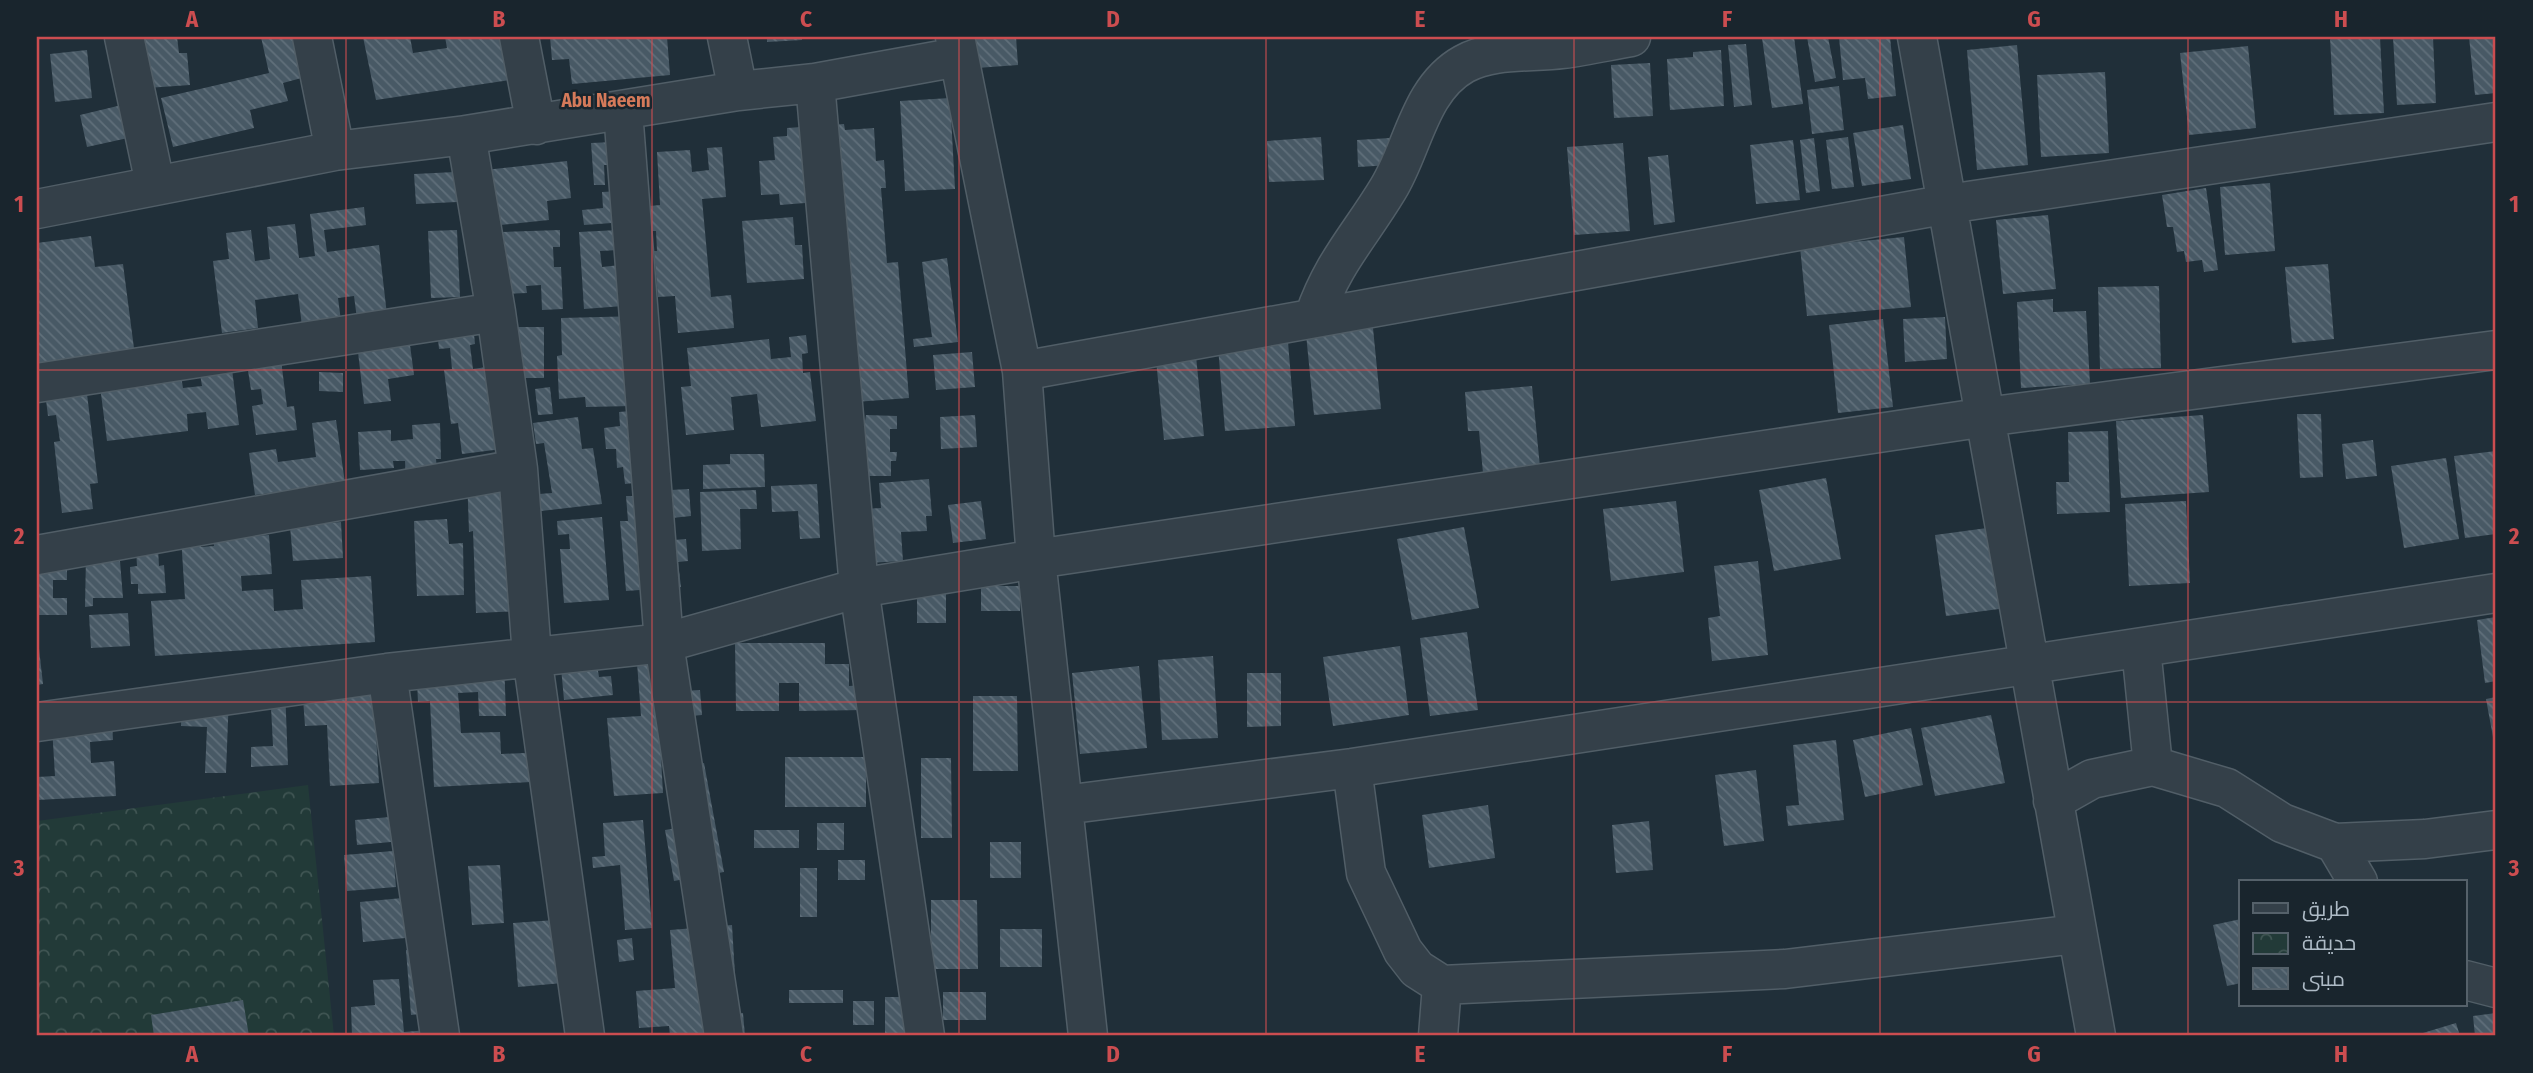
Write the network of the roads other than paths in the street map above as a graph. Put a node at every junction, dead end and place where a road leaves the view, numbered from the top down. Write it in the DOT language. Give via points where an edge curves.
graph roads {
  1 [pos="124,37"];
  2 [pos="312,37"];
  3 [pos="519,37"];
  4 [pos="727,37"];
  5 [pos="1631,37"];
  6 [pos="1917,37"];
  7 [pos="956,47"];
  8 [pos="815,83"];
  9 [pos="738,91"];
  10 [pos="623,111"];
  11 [pos="2496,122"];
  12 [pos="536,125"];
  13 [pos="466,135"];
  14 [pos="335,151"];
  15 [pos="155,184"];
  16 [pos="1948,204"];
  17 [pos="37,209"];
  18 [pos="496,312"];
  19 [pos="1314,317"];
  20 [pos="2496,350"];
  21 [pos="1021,371"];
  22 [pos="37,383"];
  23 [pos="1986,417"];
  24 [pos="518,469"];
  25 [pos="37,555"];
  26 [pos="1036,559"];
  27 [pos="859,589"];
  28 [pos="2496,593"];
  29 [pos="664,643"];
  30 [pos="2141,648"];
  31 [pos="532,656"];
  32 [pos="2031,663"];
  33 [pos="387,673"];
  34 [pos="37,722"];
  35 [pos="2153,766"];
  36 [pos="1352,768"];
  37 [pos="2053,801"];
  38 [pos="1064,805"];
  39 [pos="2496,830"];
  40 [pos="2335,842"];
  41 [pos="2357,880"];
  42 [pos="2076,934"];
  43 [pos="2466,980"];
  44 [pos="1442,985"];
  45 [pos="2496,988"];
  46 [pos="440,1036"];
  47 [pos="585,1036"];
  48 [pos="724,1036"];
  49 [pos="925,1036"];
  50 [pos="1088,1036"];
  51 [pos="1438,1036"];
  52 [pos="2095,1036"];
  1 -- 15 [label="street"];
  2 -- 14 [label="street"];
  3 -- 12 [label="street"];
  4 -- 9 [label="street"];
  5 -- 19 [label="street" via="1486,55 1444,78 1390,187 1326,282"];
  6 -- 16 [label="street"];
  7 -- 8 [label="street"];
  7 -- 21 [label="street"];
  8 -- 9 [label="street"];
  8 -- 27 [label="street"];
  9 -- 10 [label="street"];
  10 -- 12 [label="street"];
  10 -- 29 [label="street"];
  11 -- 16 [label="street"];
  12 -- 13 [label="street"];
  13 -- 14 [label="street"];
  13 -- 18 [label="street"];
  14 -- 15 [label="street"];
  15 -- 17 [label="street"];
  16 -- 19 [label="street"];
  16 -- 23 [label="street"];
  18 -- 22 [label="street"];
  18 -- 24 [label="street"];
  19 -- 21 [label="street"];
  20 -- 23 [label="street"];
  21 -- 26 [label="street"];
  23 -- 26 [label="street"];
  23 -- 32 [label="street"];
  24 -- 25 [label="street"];
  24 -- 31 [label="street"];
  26 -- 27 [label="street"];
  26 -- 38 [label="street"];
  27 -- 29 [label="street"];
  27 -- 49 [label="street"];
  28 -- 30 [label="street"];
  29 -- 31 [label="street"];
  29 -- 48 [label="street"];
  30 -- 32 [label="street"];
  30 -- 35 [label="street"];
  31 -- 33 [label="street"];
  31 -- 47 [label="street"];
  32 -- 36 [label="street"];
  32 -- 37 [label="street"];
  33 -- 34 [label="street"];
  33 -- 46 [label="street"];
  35 -- 37 [label="street" via="2092,779"];
  35 -- 40 [label="street" via="2227,788 2282,823"];
  36 -- 38 [label="street"];
  36 -- 44 [label="street" via="1366,873 1403,951 1417,969"];
  37 -- 42 [label="street"];
  38 -- 50 [label="street"];
  39 -- 40 [label="street" via="2425,839"];
  40 -- 41 [label="street"];
  42 -- 44 [label="street" via="1785,969"];
  42 -- 52 [label="street"];
  43 -- 45 [label="street"];
  44 -- 51 [label="street"];
}
